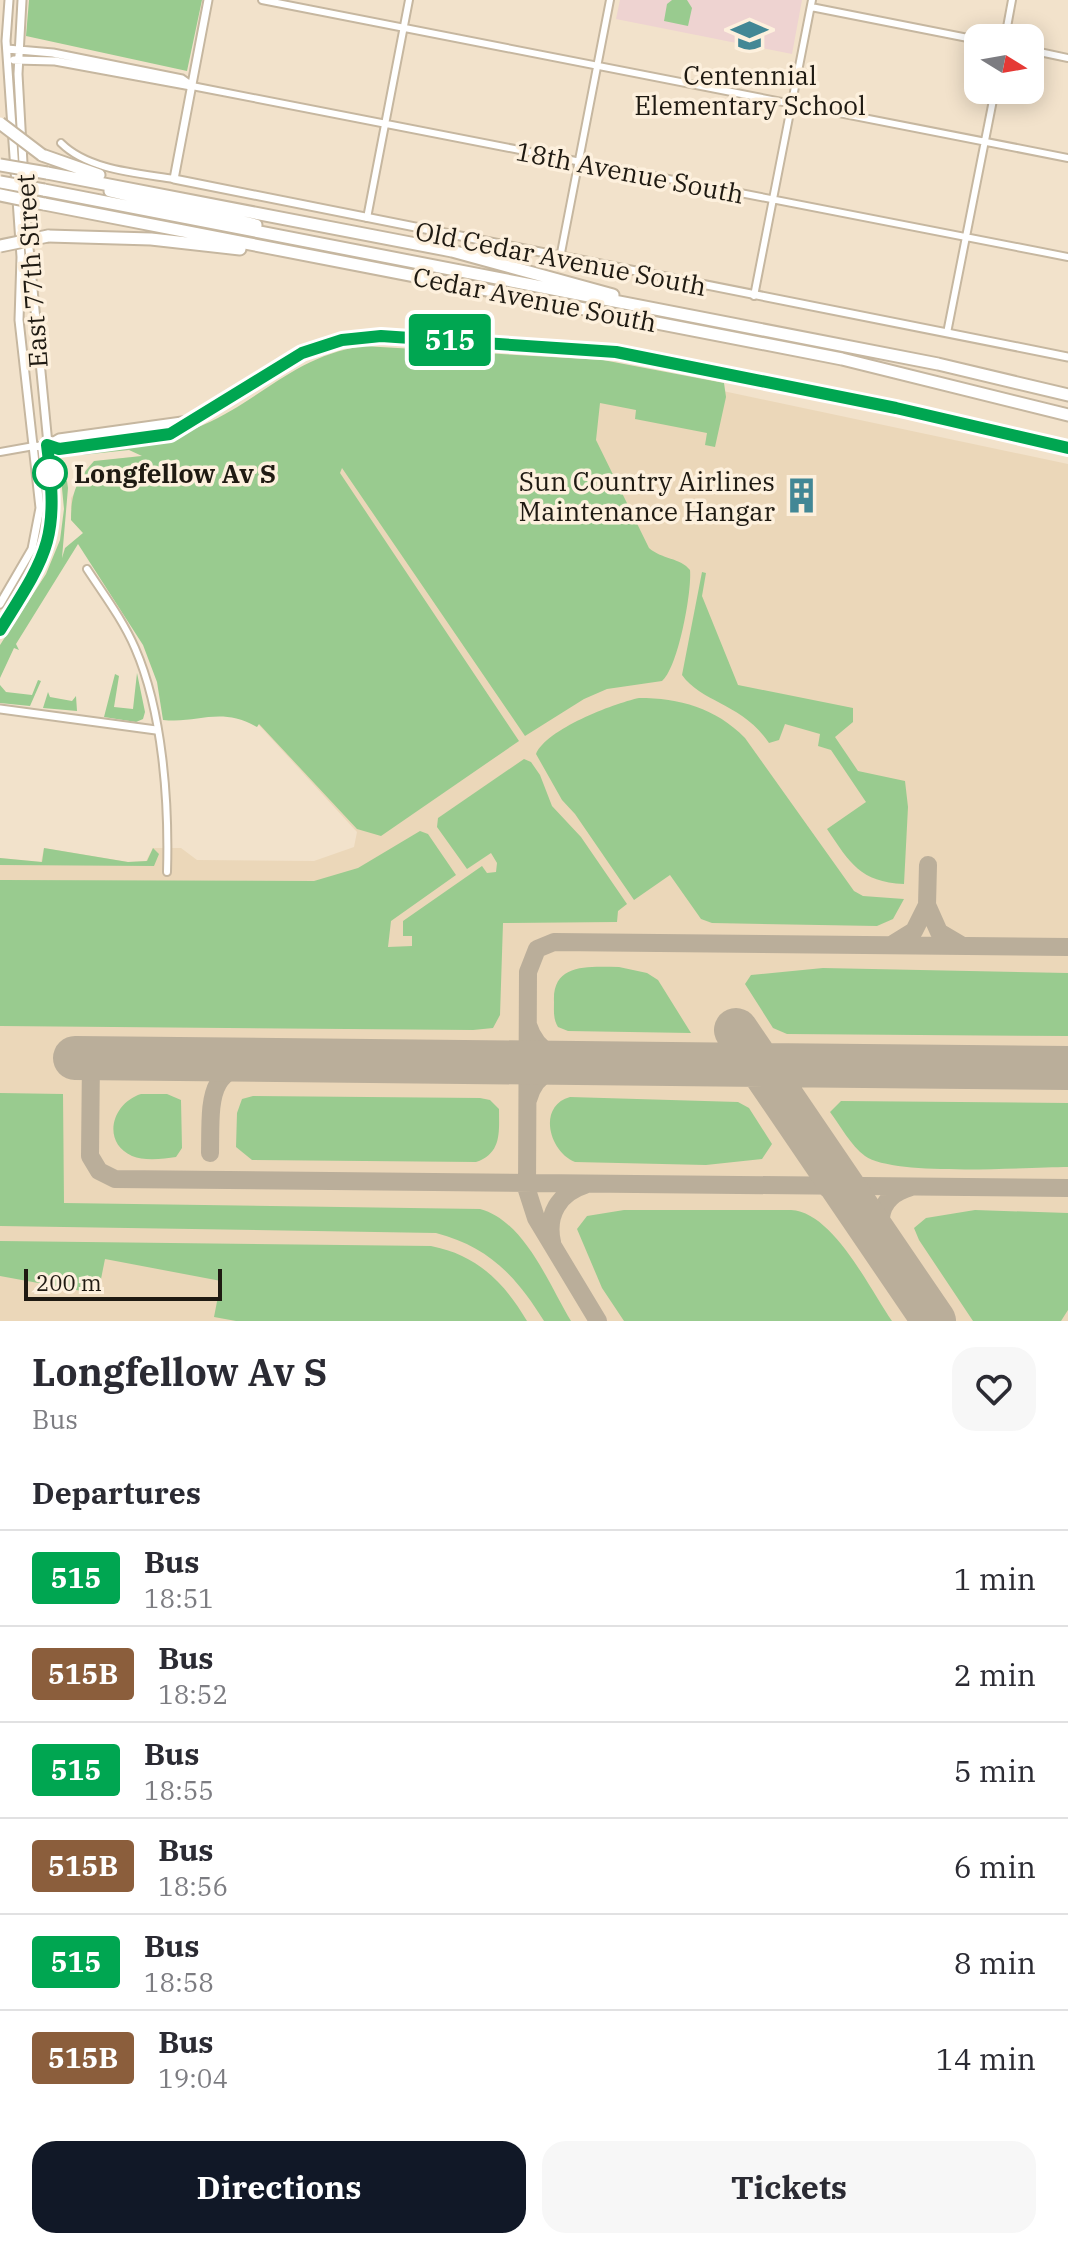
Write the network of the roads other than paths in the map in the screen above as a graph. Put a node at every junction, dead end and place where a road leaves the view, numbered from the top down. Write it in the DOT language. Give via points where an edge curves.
graph roads {
  1 [pos="9,0"];
  2 [pos="22,0"];
  3 [pos="208,0"];
  4 [pos="262,0"];
  5 [pos="409,0"];
  6 [pos="610,0"];
  7 [pos="1012,0"];
  8 [pos="811,3"];
  9 [pos="1008,24"];
  10 [pos="404,27"];
  11 [pos="964,37"];
  12 [pos="7,49"];
  13 [pos="19,49"];
  14 [pos="1044,53"];
  15 [pos="1068,58"];
  16 [pos="8,60"];
  17 [pos="19,60"];
  18 [pos="598,65"];
  19 [pos="192,86"];
  20 [pos="793,103"];
  21 [pos="992,104"];
  22 [pos="0,123"];
  23 [pos="386,124"];
  24 [pos="985,141"];
  25 [pos="61,143"];
  26 [pos="1068,158"];
  27 [pos="579,162"];
  28 [pos="0,165"];
  29 [pos="0,171"];
  30 [pos="174,179"];
  31 [pos="46,181"];
  32 [pos="0,182"];
  33 [pos="0,195"];
  34 [pos="177,195"];
  35 [pos="774,200"];
  36 [pos="367,218"];
  37 [pos="966,237"];
  38 [pos="0,246"];
  39 [pos="304,256"];
  40 [pos="1068,257"];
  41 [pos="560,258"];
  42 [pos="754,296"];
  43 [pos="632,304"];
  44 [pos="947,333"];
  45 [pos="1068,357"];
  46 [pos="1068,395"];
  47 [pos="1068,415"];
  48 [pos="47,445"];
  49 [pos="34,446"];
  50 [pos="1068,448"];
  51 [pos="0,452"];
  52 [pos="87,569"];
  53 [pos="0,604"];
  54 [pos="0,630"];
  55 [pos="0,709"];
  56 [pos="156,730"];
  57 [pos="167,872"];
  1 -- 12 [label="street, East 77th Street"];
  2 -- 13 [label="street, East 77th Street"];
  3 -- 19 [label="street"];
  4 -- 10 [label="street"];
  5 -- 10 [label="street"];
  6 -- 18 [label="street"];
  7 -- 9 [label="street"];
  8 -- 11 [label="street"];
  8 -- 20 [label="street"];
  10 -- 18 [label="street"];
  10 -- 23 [label="street"];
  12 -- 13 [label="street"];
  12 -- 16 [label="street, East 77th Street"];
  13 -- 17 [label="street, East 77th Street"];
  13 -- 19 [label="street" via="182,79"];
  14 -- 15 [label="street"];
  16 -- 17 [label="street"];
  16 -- 49 [label="street, East 77th Street" via="21,257 19,320"];
  17 -- 19 [label="street" via="55,61"];
  17 -- 48 [label="street, East 77th Street" via="30,289"];
  18 -- 20 [label="street"];
  18 -- 27 [label="street"];
  19 -- 23 [label="street, 18th Avenue South"];
  19 -- 30 [label="street"];
  20 -- 24 [label="street"];
  20 -- 35 [label="street"];
  21 -- 24 [label="street"];
  22 -- 34 [label="highway, bridge" via="42,155 75,169"];
  23 -- 27 [label="street, 18th Avenue South"];
  23 -- 36 [label="street"];
  24 -- 26 [label="street"];
  24 -- 37 [label="street"];
  25 -- 30 [label="street, Old Cedar Avenue South" via="90,161"];
  27 -- 35 [label="street, 18th Avenue South"];
  27 -- 41 [label="street"];
  28 -- 31 [label="highway, bridge"];
  29 -- 31 [label="highway"];
  30 -- 36 [label="street, Old Cedar Avenue South"];
  31 -- 32 [label="highway, Cedar Avenue South, bridge"];
  31 -- 34 [label="highway"];
  31 -- 43 [label="highway, Cedar Avenue South" via="350,251"];
  33 -- 39 [label="highway, Cedar Avenue South, bridge"];
  34 -- 43 [label="highway" via="452,251 602,290"];
  35 -- 37 [label="street, 18th Avenue South"];
  35 -- 42 [label="street"];
  36 -- 41 [label="street, Old Cedar Avenue South"];
  37 -- 40 [label="street, 18th Avenue South"];
  37 -- 44 [label="street"];
  38 -- 39 [label="highway, bridge" via="48,236 151,239"];
  39 -- 47 [label="highway, Cedar Avenue South" via="842,359"];
  41 -- 42 [label="street, Old Cedar Avenue South"];
  42 -- 44 [label="street, Old Cedar Avenue South"];
  43 -- 46 [label="highway, Cedar Avenue South"];
  44 -- 45 [label="street, Old Cedar Avenue South"];
  48 -- 49 [label="street"];
  48 -- 50 [label="street" via="59,449 170,434 302,353 342,340 381,336 616,352"];
  48 -- 54 [label="street, East 77th Street" via="54,506 49,542"];
  49 -- 51 [label="street"];
  49 -- 53 [label="street, East 77th Street" via="38,530"];
  52 -- 56 [label="street" via="134,646"];
  55 -- 56 [label="street"];
  56 -- 57 [label="street" via="167,807"];
}
